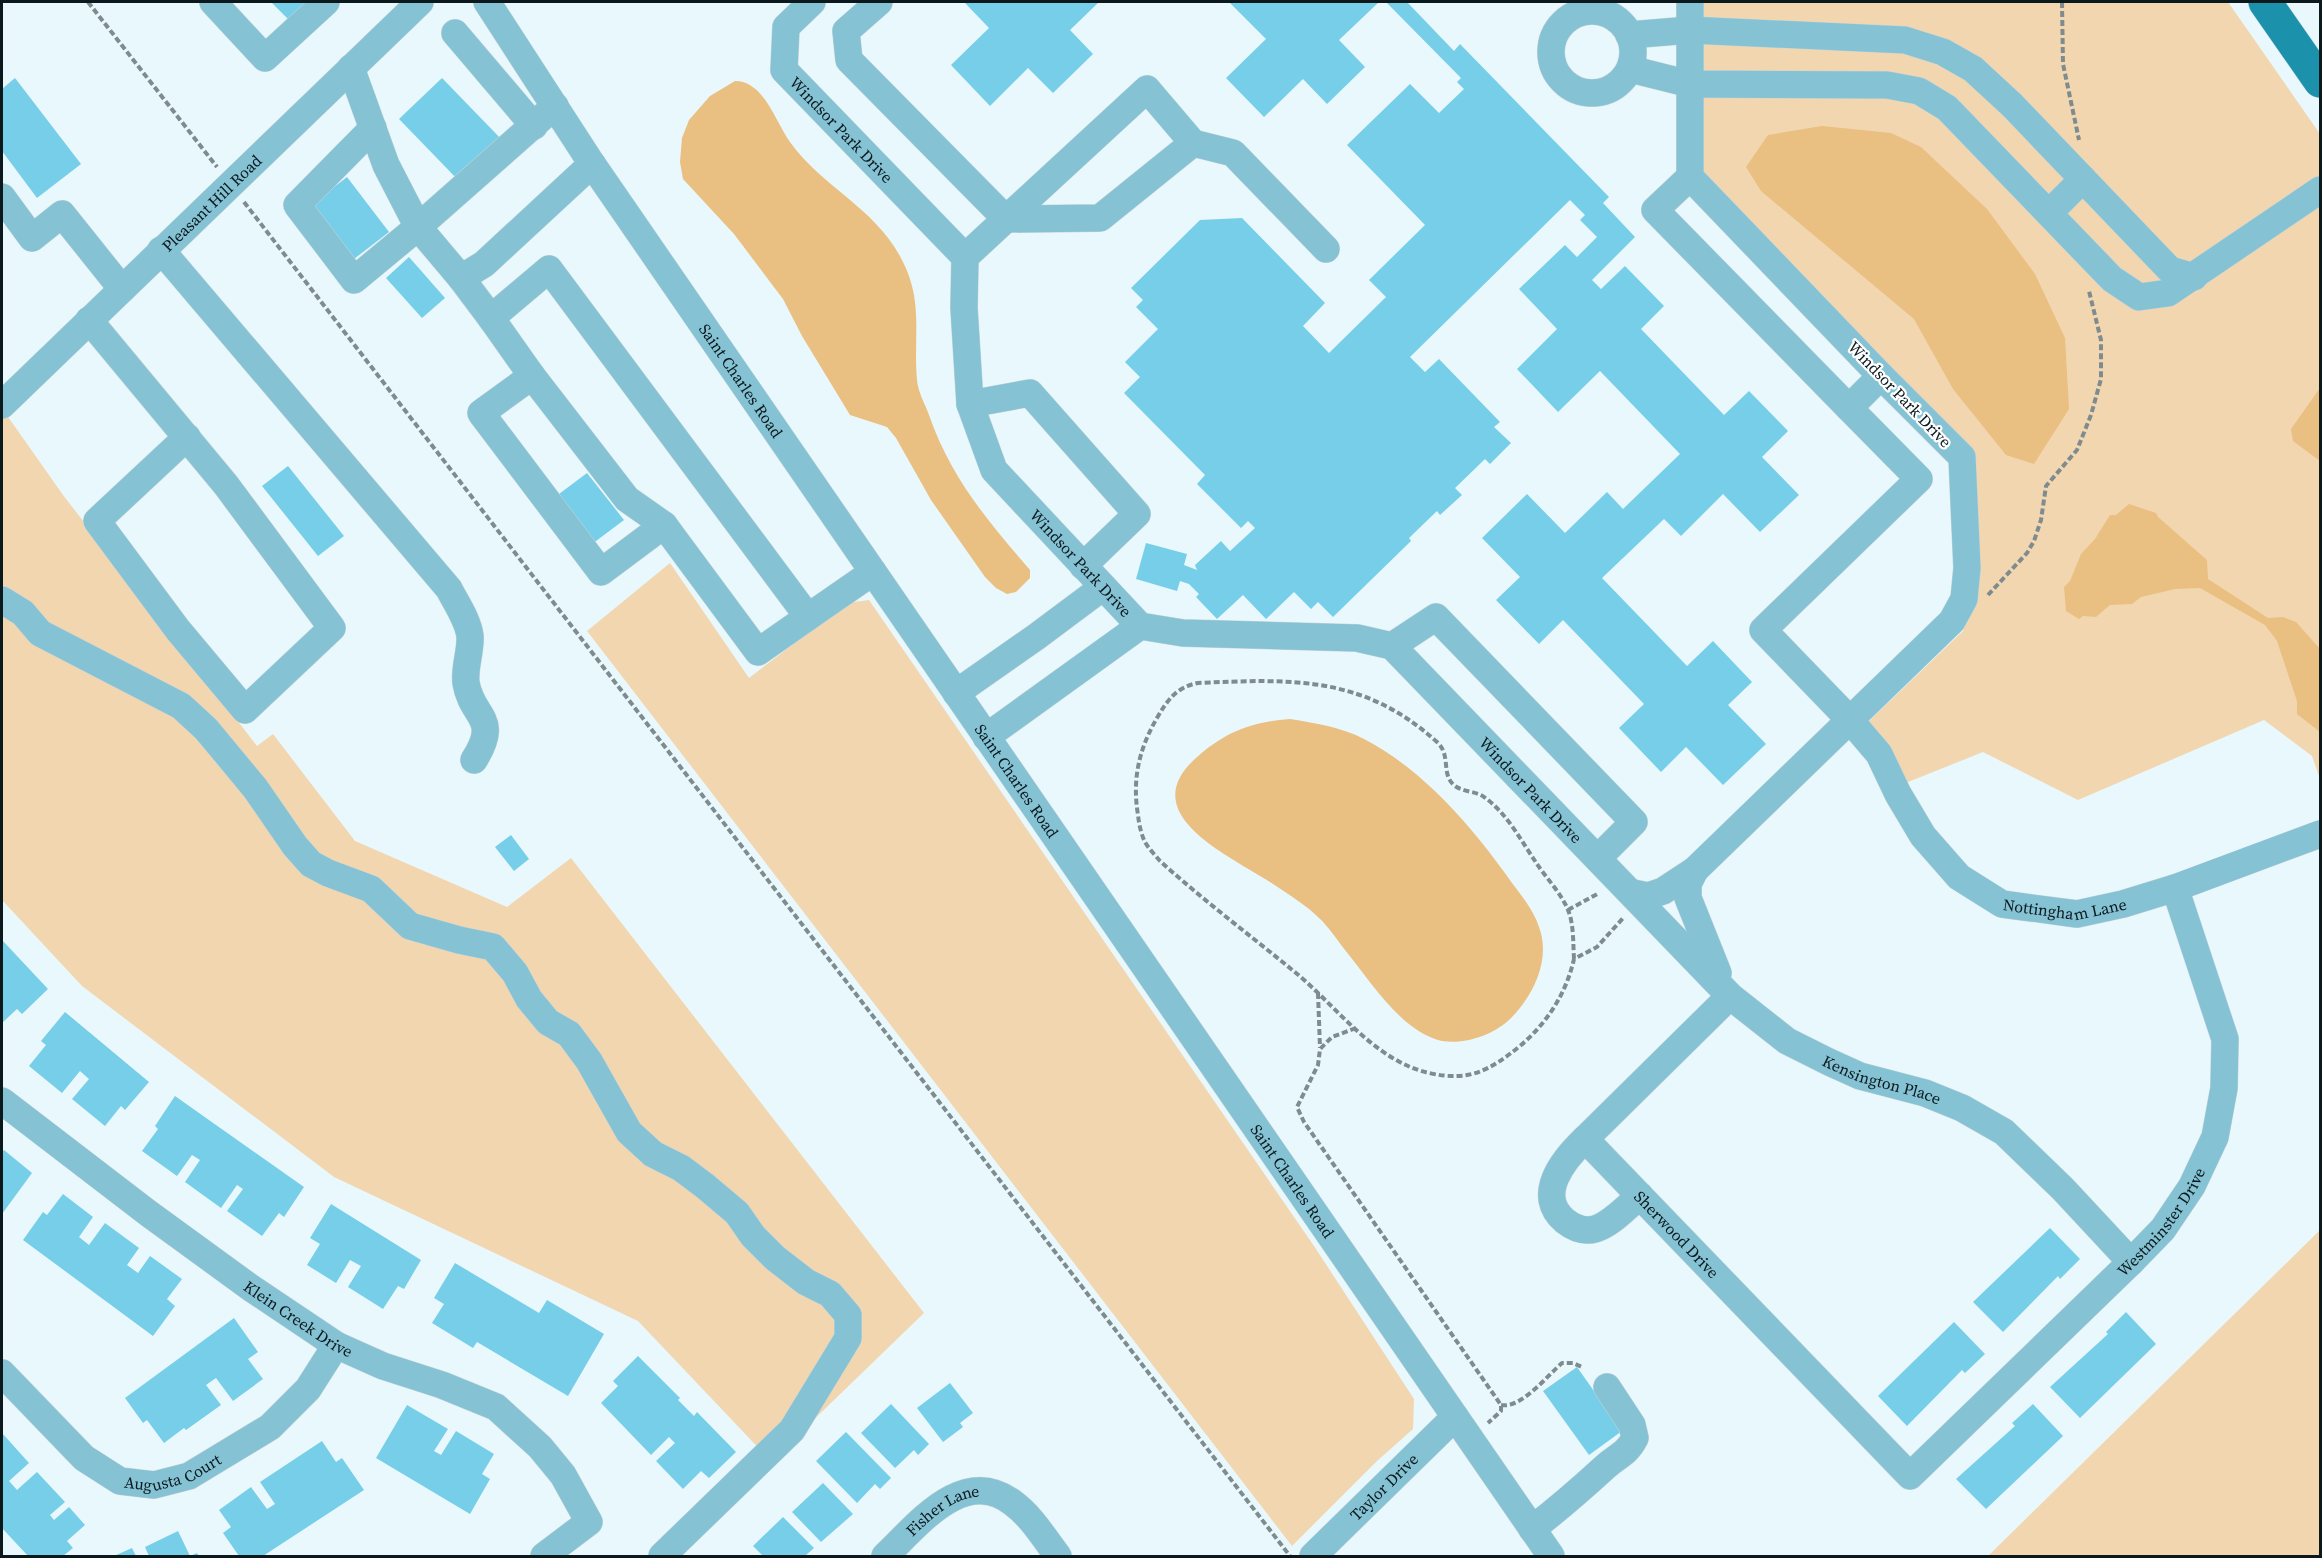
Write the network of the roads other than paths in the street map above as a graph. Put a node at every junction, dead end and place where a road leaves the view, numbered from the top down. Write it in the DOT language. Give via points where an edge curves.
graph roads {
  1 [pos="213,2"];
  2 [pos="326,2"];
  3 [pos="420,2"];
  4 [pos="487,2"];
  5 [pos="812,2"];
  6 [pos="879,2"];
  7 [pos="1690,2"];
  8 [pos="2265,2"];
  9 [pos="1557,13"];
  10 [pos="1690,30"];
  11 [pos="455,33"];
  12 [pos="1629,34"];
  13 [pos="351,68"];
  14 [pos="1630,69"];
  15 [pos="2320,81"];
  16 [pos="1690,84"];
  17 [pos="555,106"];
  18 [pos="534,126"];
  19 [pos="373,128"];
  20 [pos="1193,142"];
  21 [pos="592,164"];
  22 [pos="1690,177"];
  23 [pos="2083,179"];
  24 [pos="2320,190"];
  25 [pos="2,197"];
  26 [pos="2049,213"];
  27 [pos="1006,219"];
  28 [pos="418,227"];
  29 [pos="1326,249"];
  30 [pos="161,250"];
  31 [pos="965,257"];
  32 [pos="461,278"];
  33 [pos="2194,278"];
  34 [pos="122,289"];
  35 [pos="491,318"];
  36 [pos="89,320"];
  37 [pos="532,376"];
  38 [pos="1881,376"];
  39 [pos="970,404"];
  40 [pos="2,405"];
  41 [pos="1849,408"];
  42 [pos="187,437"];
  43 [pos="664,525"];
  44 [pos="1083,566"];
  45 [pos="873,572"];
  46 [pos="1102,586"];
  47 [pos="2,600"];
  48 [pos="808,617"];
  49 [pos="1140,626"];
  50 [pos="1392,646"];
  51 [pos="956,693"];
  52 [pos="1850,720"];
  53 [pos="986,737"];
  54 [pos="474,760"];
  55 [pos="2320,834"];
  56 [pos="1598,858"];
  57 [pos="1695,870"];
  58 [pos="2175,888"];
  59 [pos="1631,903"];
  60 [pos="1730,996"];
  61 [pos="2,1101"];
  62 [pos="1585,1139"];
  63 [pos="1640,1196"];
  64 [pos="2132,1262"];
  65 [pos="336,1345"];
  66 [pos="2,1373"];
  67 [pos="1607,1387"];
  68 [pos="1462,1427"];
  69 [pos="1910,1476"];
  70 [pos="1532,1529"];
  71 [pos="544,1557"];
  72 [pos="662,1557"];
  73 [pos="885,1557"];
  74 [pos="1058,1557"];
  75 [pos="1312,1557"];
  76 [pos="1551,1557"];
  1 -- 2 [label="street" via="266,58"];
  3 -- 13 [label="street, Pleasant Hill Road"];
  4 -- 17 [label="street, Saint Charles Road"];
  5 -- 31 [label="street, Windsor Park Drive" via="786,27 784,70"];
  6 -- 27 [label="street" via="846,31 849,60"];
  7 -- 10 [label="street"];
  8 -- 15 [label="main road"];
  9 -- 12 [label="street" via="1569,17 1591,10 1614,17"];
  9 -- 14 [label="street" via="1551,58 1554,70 1570,87 1592,94 1604,92 1615,87"];
  10 -- 12 [label="street"];
  10 -- 16 [label="street"];
  10 -- 23 [label="street" via="1905,40 1943,52 1973,69"];
  11 -- 18 [label="street"];
  12 -- 14 [label="street" via="1633,46"];
  13 -- 19 [label="street"];
  13 -- 30 [label="street, Pleasant Hill Road"];
  14 -- 16 [label="street"];
  16 -- 22 [label="street"];
  16 -- 26 [label="street" via="1887,85 1920,91 1947,108"];
  17 -- 18 [label="street"];
  17 -- 21 [label="street, Saint Charles Road"];
  18 -- 28 [label="street"];
  19 -- 28 [label="street" via="386,165"];
  19 -- 28 [label="street" via="297,205 354,280"];
  20 -- 27 [label="street" via="1100,218"];
  20 -- 27 [label="street" via="1147,88"];
  20 -- 29 [label="street" via="1233,153"];
  21 -- 32 [label="street" via="484,264"];
  21 -- 45 [label="street, Saint Charles Road"];
  22 -- 38 [label="street, Windsor Park Drive"];
  22 -- 41 [label="street" via="1655,210"];
  23 -- 26 [label="street"];
  23 -- 33 [label="street" via="2170,270"];
  24 -- 33 [label="street"];
  25 -- 34 [label="street" via="32,238 62,214"];
  26 -- 33 [label="street" via="2112,279 2139,297 2168,293"];
  27 -- 31 [label="street"];
  28 -- 32 [label="street"];
  30 -- 34 [label="street, Pleasant Hill Road"];
  30 -- 54 [label="street" via="449,589 470,636 466,682 471,700 486,723 483,746"];
  31 -- 39 [label="street, Windsor Park Drive"];
  32 -- 35 [label="street"];
  34 -- 36 [label="street, Pleasant Hill Road"];
  35 -- 37 [label="street"];
  35 -- 48 [label="street" via="549,269"];
  36 -- 40 [label="street, Pleasant Hill Road"];
  36 -- 42 [label="street"];
  37 -- 43 [label="street" via="627,499"];
  37 -- 43 [label="street" via="481,413 601,572"];
  38 -- 41 [label="street"];
  38 -- 52 [label="street, Windsor Park Drive" via="1962,457 1968,568 1964,599 1952,621"];
  39 -- 44 [label="street, Windsor Park Drive" via="994,470"];
  39 -- 44 [label="street" via="1030,393 1137,514"];
  41 -- 52 [label="street, Nottingham Lane" via="1919,479 1763,630"];
  42 -- 42 [label="street" via="332,628 244,710 178,630 98,521"];
  43 -- 48 [label="street" via="758,651"];
  44 -- 46 [label="street, Windsor Park Drive"];
  45 -- 48 [label="street"];
  45 -- 51 [label="street, Saint Charles Road"];
  46 -- 49 [label="street, Windsor Park Drive"];
  46 -- 51 [label="street"];
  47 -- 72 [label="street" via="23,613 40,633 181,706 206,729 255,788 311,864 371,889 411,926 493,947 548,1022 569,1034 589,1061 629,1132 653,1154 681,1168 737,1213 775,1258 806,1282 830,1294 848,1315 848,1338 792,1430"];
  49 -- 50 [label="street, Windsor Park Drive" via="1183,633 1357,638"];
  49 -- 53 [label="street"];
  50 -- 56 [label="street, Windsor Park Drive"];
  50 -- 56 [label="street" via="1436,616 1634,822"];
  51 -- 53 [label="street, Saint Charles Road"];
  52 -- 57 [label="street, Windsor Park Drive"];
  52 -- 58 [label="street, Nottingham Lane" via="1879,754 1923,836 1959,877 2002,904 2077,914"];
  53 -- 68 [label="street, Saint Charles Road"];
  55 -- 58 [label="street, Nottingham Lane"];
  56 -- 59 [label="street, Windsor Park Drive"];
  57 -- 59 [label="street, Windsor Park Drive" via="1663,891"];
  57 -- 60 [label="street" via="1688,884 1688,898 1712,962"];
  58 -- 64 [label="street, Westminster Drive" via="2224,1039 2224,1088 2215,1137 2192,1186 2163,1228"];
  59 -- 60 [label="street, Kensington Place"];
  60 -- 62 [label="street"];
  60 -- 64 [label="street, Kensington Place" via="1787,1041 1829,1062 1860,1076 1925,1093 2004,1132"];
  61 -- 65 [label="street, Klein Creek Drive" via="148,1213"];
  62 -- 63 [label="street, Sherwood Drive"];
  62 -- 63 [label="street" via="1563,1163 1551,1189 1558,1215 1578,1229 1593,1230 1604,1226"];
  63 -- 69 [label="street, Sherwood Drive"];
  64 -- 69 [label="street, Westminster Drive"];
  65 -- 66 [label="street, Augusta Court" via="308,1389 270,1427 189,1476 154,1485 120,1481 84,1458"];
  65 -- 71 [label="street, Klein Creek Drive" via="496,1407 540,1447 562,1475 589,1522"];
  67 -- 70 [label="street" via="1632,1425 1635,1438 1628,1450"];
  68 -- 70 [label="street, Saint Charles Road"];
  68 -- 75 [label="street, Taylor Drive"];
  70 -- 76 [label="street, Saint Charles Road"];
  73 -- 74 [label="street, Fisher Lane" via="939,1504 963,1493 980,1492 997,1494 1013,1503"];
}
